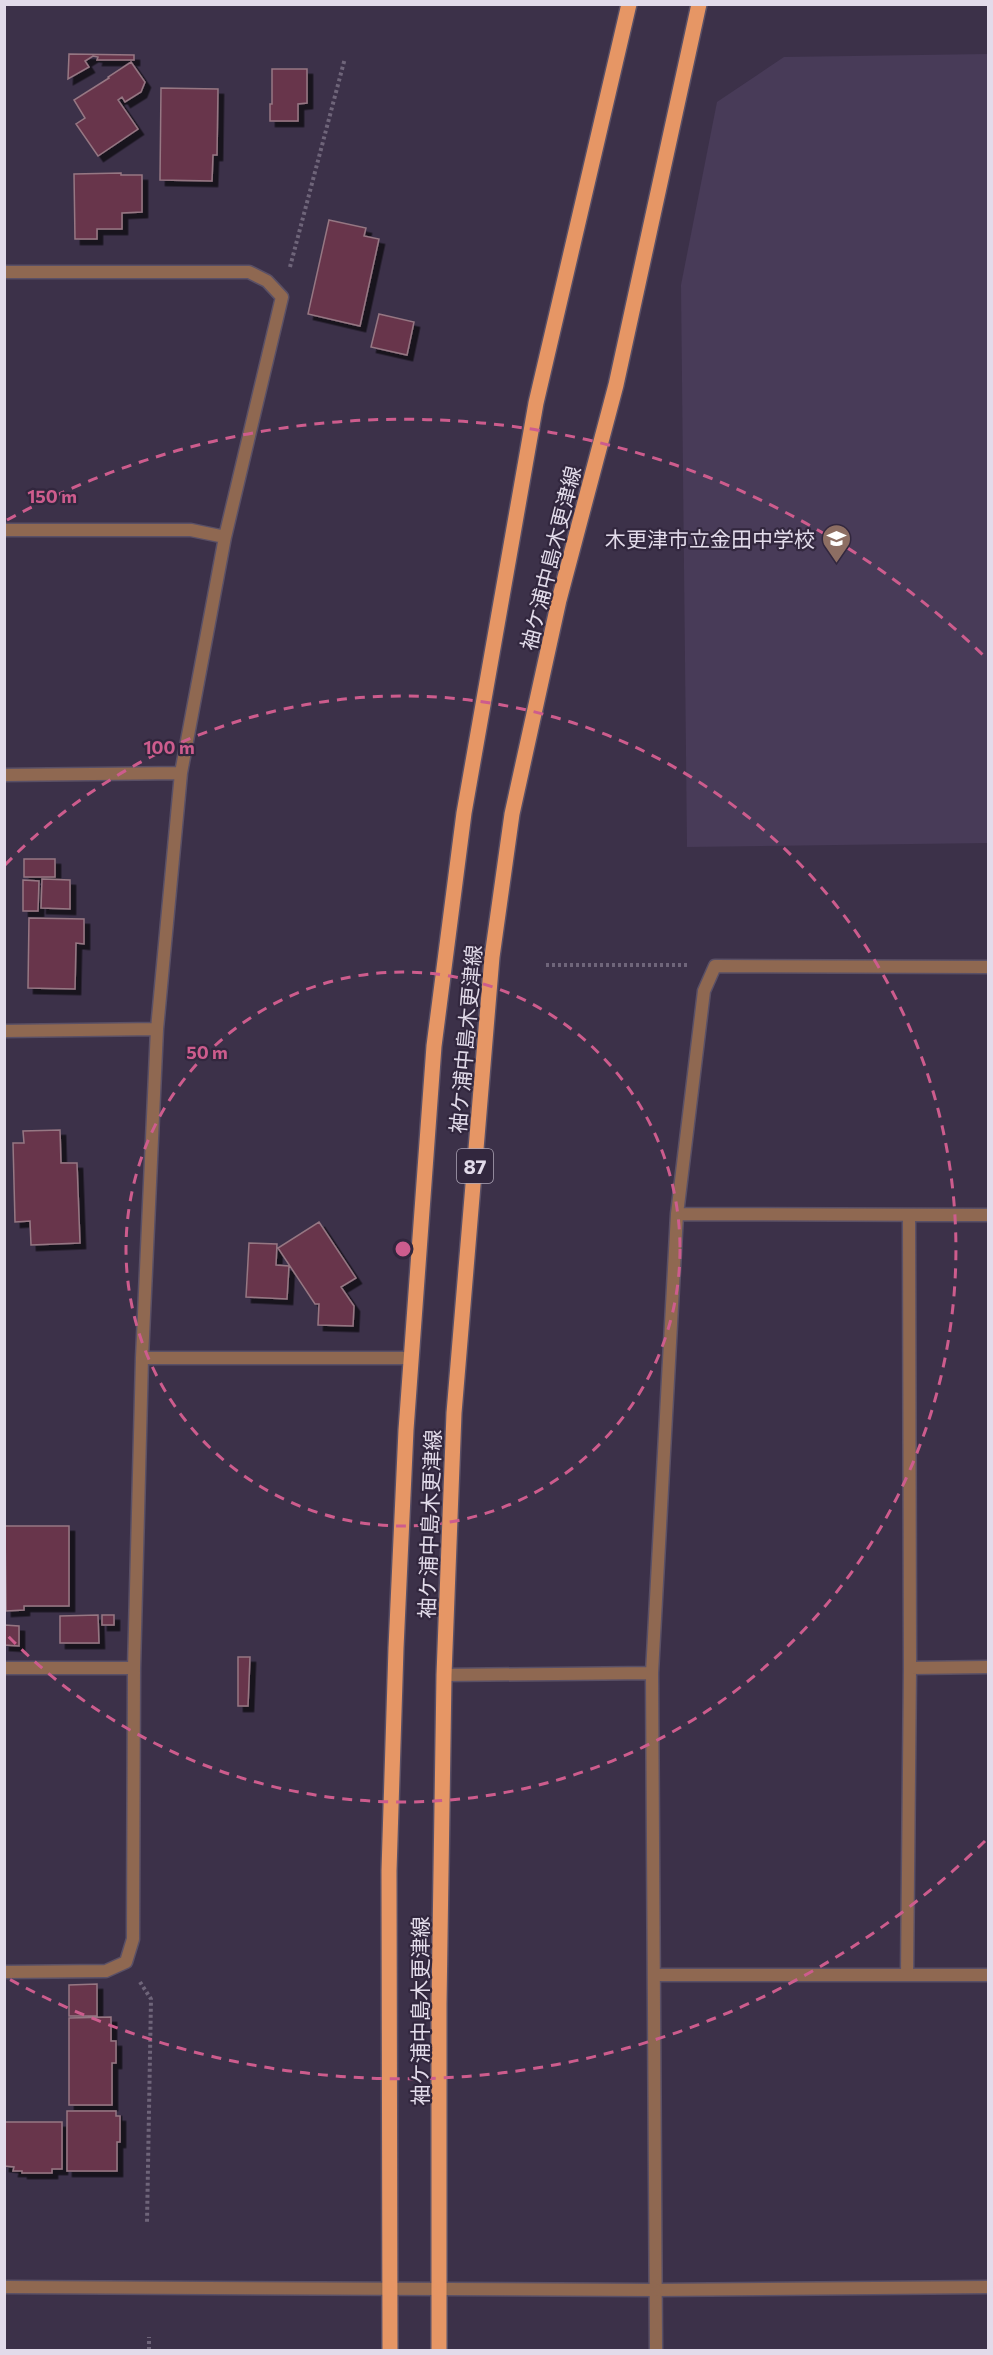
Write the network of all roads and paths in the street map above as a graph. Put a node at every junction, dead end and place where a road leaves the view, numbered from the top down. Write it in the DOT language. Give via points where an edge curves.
graph roads {
  1 [pos="629,4"];
  2 [pos="699,4"];
  3 [pos="345,58"];
  4 [pos="4,272"];
  5 [pos="282,297"];
  6 [pos="4,530"];
  7 [pos="225,537"];
  8 [pos="181,773"];
  9 [pos="4,775"];
  10 [pos="546,965"];
  11 [pos="715,966"];
  12 [pos="988,967"];
  13 [pos="157,1029"];
  14 [pos="4,1031"];
  15 [pos="677,1214"];
  16 [pos="909,1215"];
  17 [pos="988,1215"];
  18 [pos="142,1358"];
  19 [pos="411,1358"];
  20 [pos="988,1667"];
  21 [pos="4,1668"];
  22 [pos="134,1668"];
  23 [pos="910,1668"];
  24 [pos="652,1673"];
  25 [pos="444,1675"];
  26 [pos="126,1962"];
  27 [pos="4,1972"];
  28 [pos="654,1975"];
  29 [pos="907,1975"];
  30 [pos="988,1975"];
  31 [pos="147,2223"];
  32 [pos="4,2287"];
  33 [pos="988,2287"];
  34 [pos="390,2288"];
  35 [pos="439,2288"];
  36 [pos="656,2290"];
  37 [pos="149,2337"];
  38 [pos="149,2350"];
  39 [pos="390,2350"];
  40 [pos="439,2350"];
  41 [pos="656,2350"];
  1 -- 19 [label="main road, 袖ケ浦中島木更津線 / 87" via="537,403 464,813 434,1046"];
  2 -- 25 [label="main road, 袖ケ浦中島木更津線 / 87" via="616,385 559,600 512,814 492,957 455,1401"];
  3 -- 5 [label="path"];
  4 -- 5 [label="street" via="249,272 267,281"];
  5 -- 7 [label="street"];
  6 -- 7 [label="street" via="191,530"];
  7 -- 8 [label="street"];
  8 -- 9 [label="street"];
  8 -- 13 [label="street"];
  10 -- 11 [label="path"];
  11 -- 12 [label="street"];
  11 -- 15 [label="street" via="704,992"];
  13 -- 14 [label="street"];
  13 -- 18 [label="street"];
  15 -- 16 [label="street"];
  15 -- 24 [label="street"];
  16 -- 17 [label="street"];
  16 -- 23 [label="street"];
  18 -- 19 [label="street"];
  18 -- 22 [label="street"];
  19 -- 34 [label="main road, 袖ケ浦中島木更津線 / 87" via="396,1637 389,1871"];
  20 -- 23 [label="street"];
  21 -- 22 [label="street"];
  22 -- 26 [label="street" via="133,1939"];
  23 -- 29 [label="street"];
  24 -- 25 [label="street"];
  24 -- 28 [label="street"];
  25 -- 35 [label="main road, 袖ケ浦中島木更津線 / 87"];
  26 -- 27 [label="street" via="106,1971"];
  26 -- 31 [label="path" via="151,1999"];
  28 -- 29 [label="street"];
  28 -- 36 [label="street"];
  29 -- 30 [label="street"];
  32 -- 34 [label="street"];
  33 -- 36 [label="street"];
  34 -- 35 [label="street"];
  34 -- 39 [label="main road, 袖ケ浦中島木更津線 / 87"];
  35 -- 36 [label="street"];
  35 -- 40 [label="main road, 袖ケ浦中島木更津線 / 87"];
  36 -- 41 [label="street"];
  37 -- 38 [label="path"];
}
